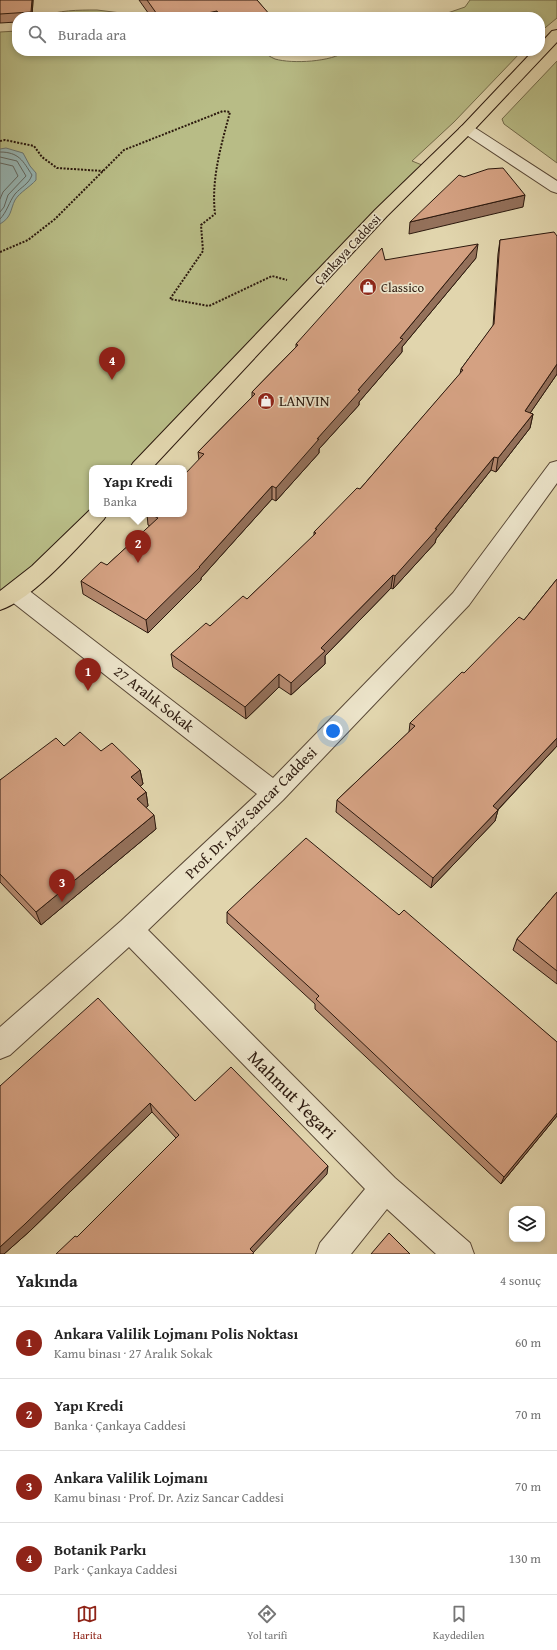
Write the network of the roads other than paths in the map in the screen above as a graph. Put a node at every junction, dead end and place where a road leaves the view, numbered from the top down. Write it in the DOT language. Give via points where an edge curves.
graph roads {
  1 [pos="557,34"];
  2 [pos="545,47"];
  3 [pos="536,56"];
  4 [pos="467,129"];
  5 [pos="557,188"];
  6 [pos="143,465"];
  7 [pos="557,468"];
  8 [pos="94,517"];
  9 [pos="8,597"];
  10 [pos="274,793"];
  11 [pos="130,930"];
  12 [pos="0,1045"];
  13 [pos="385,1188"];
  14 [pos="331,1254"];
  15 [pos="459,1254"];
  1 -- 2 [label="main road, Çankaya Caddesi"];
  3 -- 4 [label="main road, Çankaya Caddesi"];
  4 -- 5 [label="street"];
  4 -- 6 [label="main road, Çankaya Caddesi" via="386,208"];
  7 -- 10 [label="street, Prof. Dr. Aziz Sancar Caddesi" via="461,598"];
  8 -- 9 [label="main road" via="62,551"];
  9 -- 10 [label="street, 27 Aralık Sokak"];
  10 -- 11 [label="street, Prof. Dr. Aziz Sancar Caddesi"];
  11 -- 12 [label="street, Prof. Dr. Aziz Sancar Caddesi"];
  11 -- 13 [label="street, Mahmut Yegari"];
  13 -- 14 [label="street"];
  13 -- 15 [label="street, Mahmut Yegari"];
}
